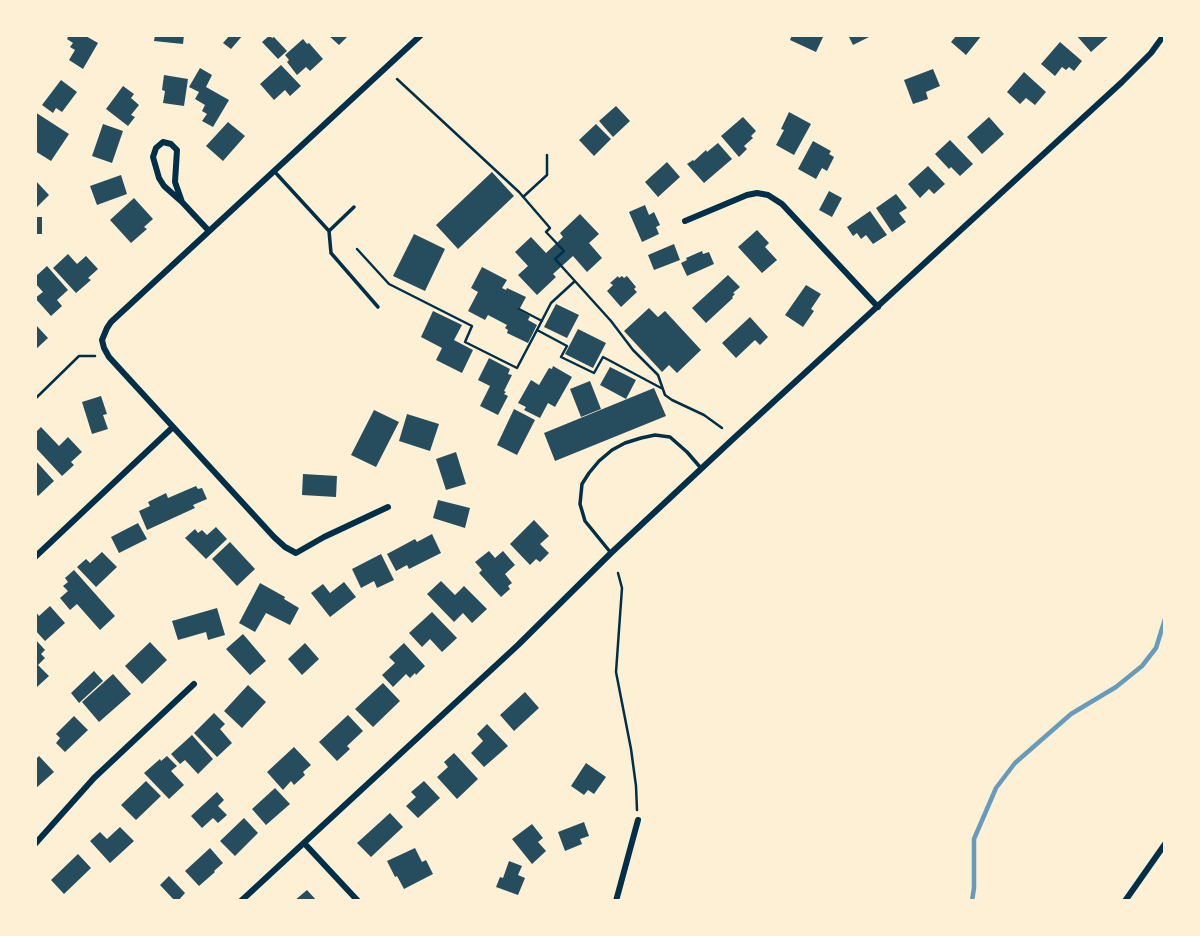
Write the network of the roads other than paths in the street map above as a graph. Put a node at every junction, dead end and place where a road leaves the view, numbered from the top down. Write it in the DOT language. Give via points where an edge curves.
graph roads {
  1 [pos="421,35"];
  2 [pos="1164,35"];
  3 [pos="274,171"];
  4 [pos="182,202"];
  5 [pos="354,207"];
  6 [pos="685,221"];
  7 [pos="209,231"];
  8 [pos="329,231"];
  9 [pos="378,307"];
  10 [pos="878,307"];
  11 [pos="173,428"];
  12 [pos="702,469"];
  13 [pos="388,507"];
  14 [pos="611,553"];
  15 [pos="35,556"];
  16 [pos="194,684"];
  17 [pos="638,820"];
  18 [pos="304,843"];
  19 [pos="35,844"];
  20 [pos="1165,844"];
  21 [pos="241,901"];
  22 [pos="358,901"];
  23 [pos="616,901"];
  24 [pos="1125,901"];
  1 -- 3 [label="street"];
  2 -- 10 [label="street" via="1137,69"];
  3 -- 7 [label="street"];
  3 -- 8 [label="lane"];
  4 -- 4 [label="street" via="156,172 154,152 163,142 177,150 176,182"];
  4 -- 7 [label="street"];
  5 -- 8 [label="lane"];
  6 -- 10 [label="street" via="747,195 768,195 782,204"];
  7 -- 11 [label="street" via="111,322 102,340 108,357"];
  8 -- 9 [label="lane" via="331,253"];
  10 -- 12 [label="street"];
  11 -- 13 [label="street" via="274,537 296,553"];
  11 -- 15 [label="street"];
  12 -- 14 [label="street"];
  12 -- 14 [label="lane" via="670,437 655,435 625,443 599,461 582,484 580,505 584,521"];
  14 -- 18 [label="street" via="519,645"];
  16 -- 19 [label="street" via="94,778"];
  17 -- 23 [label="street"];
  18 -- 21 [label="street"];
  18 -- 22 [label="street"];
  20 -- 24 [label="street"];
}
